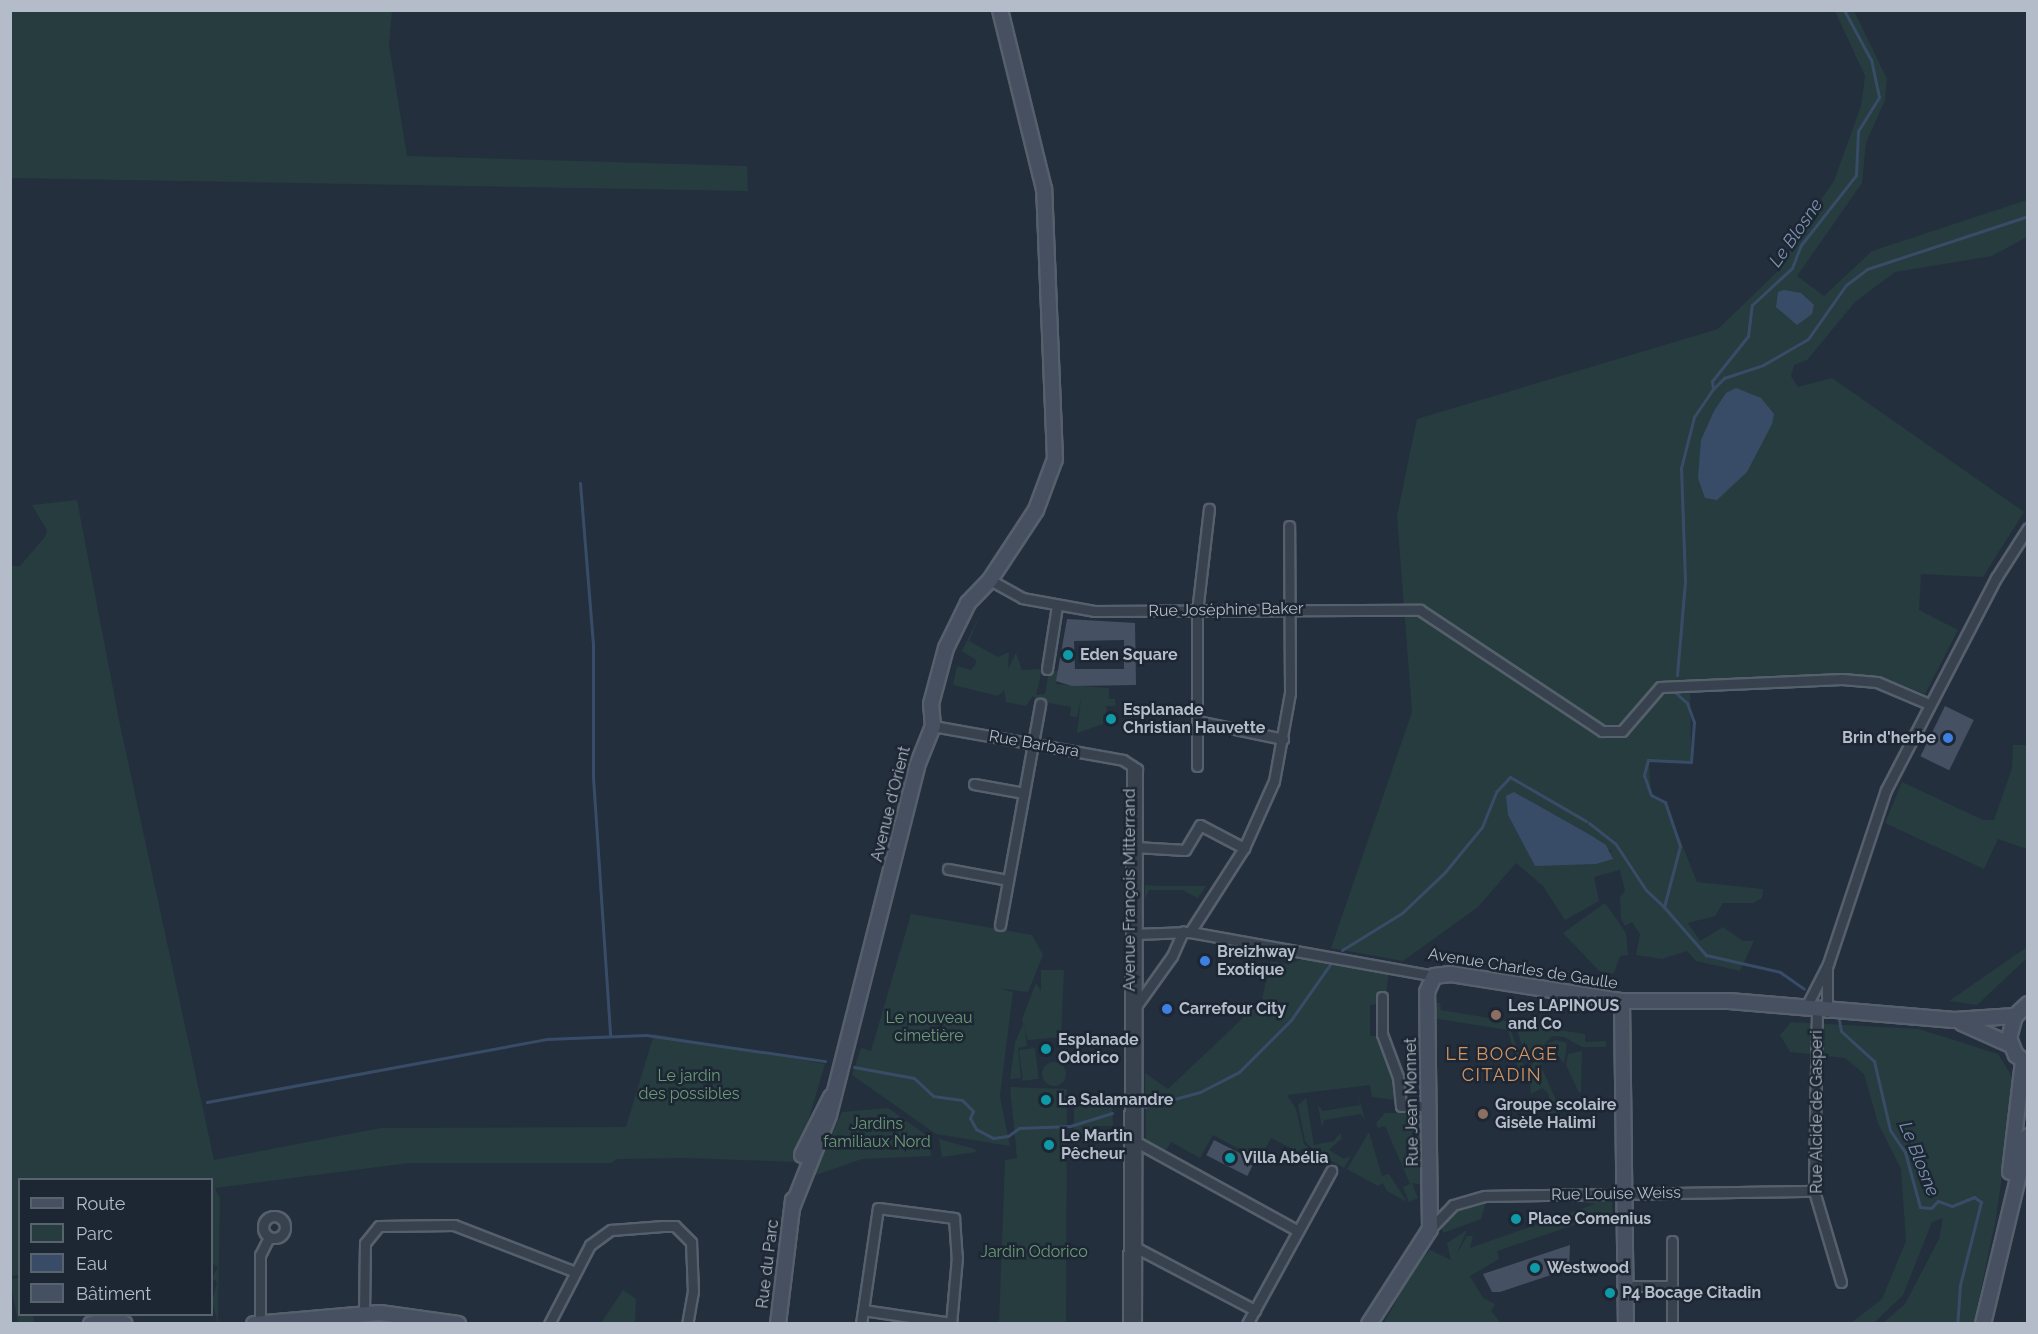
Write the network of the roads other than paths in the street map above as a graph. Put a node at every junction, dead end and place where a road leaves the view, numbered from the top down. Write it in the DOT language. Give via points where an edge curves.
graph roads {
  1 [pos="1000,10"];
  2 [pos="1209,509"];
  3 [pos="1289,526"];
  4 [pos="2028,528"];
  5 [pos="990,580"];
  6 [pos="1057,606"];
  7 [pos="1291,610"];
  8 [pos="1197,612"];
  9 [pos="1047,669"];
  10 [pos="1040,704"];
  11 [pos="1929,705"];
  12 [pos="1197,721"];
  13 [pos="933,726"];
  14 [pos="1283,740"];
  15 [pos="1033,743"];
  16 [pos="1132,766"];
  17 [pos="1197,766"];
  18 [pos="974,784"];
  19 [pos="1024,792"];
  20 [pos="1134,847"];
  21 [pos="1244,848"];
  22 [pos="948,869"];
  23 [pos="1008,880"];
  24 [pos="1000,925"];
  25 [pos="1186,932"];
  26 [pos="1134,934"];
  27 [pos="1828,964"];
  28 [pos="1434,976"];
  29 [pos="1382,997"];
  30 [pos="1622,1001"];
  31 [pos="2028,1004"];
  32 [pos="1133,1007"];
  33 [pos="1816,1010"];
  34 [pos="2015,1016"];
  35 [pos="1954,1020"];
  36 [pos="2011,1045"];
  37 [pos="2025,1063"];
  38 [pos="832,1096"];
  39 [pos="1429,1106"];
  40 [pos="2028,1136"];
  41 [pos="1132,1145"];
  42 [pos="1330,1171"];
  43 [pos="1814,1191"];
  44 [pos="1624,1194"];
  45 [pos="2006,1210"];
  46 [pos="1430,1229"];
  47 [pos="1298,1231"];
  48 [pos="269,1237"];
  49 [pos="1672,1241"];
  50 [pos="1132,1246"];
  51 [pos="573,1271"];
  52 [pos="1841,1282"];
  53 [pos="1626,1286"];
  54 [pos="1672,1286"];
  55 [pos="863,1310"];
  56 [pos="1255,1310"];
  57 [pos="364,1314"];
  58 [pos="263,1322"];
  59 [pos="91,1323"];
  60 [pos="125,1323"];
  61 [pos="458,1323"];
  62 [pos="549,1323"];
  63 [pos="687,1323"];
  64 [pos="778,1323"];
  65 [pos="861,1323"];
  66 [pos="951,1323"];
  67 [pos="1128,1323"];
  68 [pos="1136,1323"];
  69 [pos="1247,1323"];
  70 [pos="1369,1323"];
  71 [pos="1626,1323"];
  72 [pos="1672,1323"];
  73 [pos="1983,1323"];
  1 -- 5 [label="street, Avenue d'Orient" via="1044,189 1056,442 1046,490"];
  2 -- 8 [label="street"];
  3 -- 7 [label="street"];
  4 -- 11 [label="street"];
  5 -- 6 [label="street, Rue Joséphine Baker" via="1022,598"];
  5 -- 13 [label="street, Avenue d'Orient" via="968,603 946,648 931,704"];
  6 -- 8 [label="street, Rue Joséphine Baker" via="1094,612"];
  6 -- 9 [label="street"];
  7 -- 8 [label="street, Rue Joséphine Baker"];
  7 -- 11 [label="street, Rue Joséphine Baker" via="1420,610 1440,619 1602,732 1622,731 1659,687 1842,679 1876,682"];
  7 -- 14 [label="street" via="1290,693"];
  8 -- 12 [label="street"];
  10 -- 15 [label="street"];
  11 -- 27 [label="street" via="1868,836"];
  12 -- 14 [label="street"];
  12 -- 17 [label="street"];
  13 -- 15 [label="street, Rue Barbara"];
  13 -- 38 [label="street, Avenue d'Orient" via="917,766"];
  14 -- 21 [label="street" via="1274,781"];
  15 -- 16 [label="street, Rue Barbara"];
  15 -- 19 [label="street"];
  16 -- 20 [label="street, Avenue François Mitterrand"];
  18 -- 19 [label="street"];
  19 -- 23 [label="street"];
  20 -- 21 [label="street" via="1185,850 1200,825"];
  20 -- 26 [label="street, Avenue François Mitterrand"];
  21 -- 25 [label="street"];
  22 -- 23 [label="street"];
  23 -- 24 [label="street"];
  25 -- 26 [label="street, Avenue Charles de Gaulle"];
  25 -- 28 [label="street, Avenue Charles de Gaulle"];
  25 -- 32 [label="street"];
  26 -- 32 [label="street, Avenue François Mitterrand"];
  27 -- 33 [label="street"];
  27 -- 33 [label="street, Rue Alcide de Gasperi"];
  28 -- 30 [label="street, Avenue Charles de Gaulle" via="1451,974"];
  28 -- 39 [label="street, Rue Jean Monnet" via="1427,992"];
  29 -- 39 [label="street" via="1383,1034 1398,1077 1401,1106"];
  30 -- 33 [label="street, Avenue Charles de Gaulle" via="1729,1001"];
  30 -- 44 [label="street"];
  31 -- 34 [label="street"];
  32 -- 41 [label="street, Avenue François Mitterrand"];
  33 -- 35 [label="street, Avenue Charles de Gaulle"];
  33 -- 43 [label="street, Rue Alcide de Gasperi"];
  34 -- 35 [label="street"];
  34 -- 36 [label="street"];
  35 -- 36 [label="street"];
  36 -- 37 [label="street"];
  37 -- 45 [label="street"];
  38 -- 64 [label="street, Rue du Parc" via="829,1115 792,1208"];
  39 -- 46 [label="street, Rue Jean Monnet"];
  40 -- 45 [label="street"];
  41 -- 47 [label="street"];
  41 -- 50 [label="street, Avenue François Mitterrand"];
  42 -- 47 [label="street"];
  43 -- 44 [label="street, Rue Louise Weiss"];
  43 -- 52 [label="street, Rue Alcide de Gasperi"];
  44 -- 46 [label="street, Rue Louise Weiss" via="1467,1198 1440,1215"];
  44 -- 53 [label="street"];
  45 -- 73 [label="street"];
  46 -- 70 [label="street"];
  47 -- 56 [label="street"];
  48 -- 58 [label="street" via="260,1255"];
  49 -- 54 [label="street"];
  50 -- 56 [label="street"];
  50 -- 67 [label="street, Avenue François Mitterrand"];
  50 -- 68 [label="street, Avenue François Mitterrand"];
  51 -- 57 [label="street" via="454,1225 379,1226 365,1243"];
  51 -- 62 [label="street"];
  51 -- 63 [label="street" via="590,1245 611,1230 675,1227 691,1242 693,1291"];
  53 -- 54 [label="street"];
  53 -- 71 [label="street"];
  54 -- 72 [label="street"];
  55 -- 65 [label="street"];
  55 -- 66 [label="street"];
  55 -- 66 [label="street" via="878,1208 954,1218 957,1257"];
  56 -- 69 [label="street"];
  57 -- 58 [label="street"];
  57 -- 61 [label="street" via="420,1316"];
  59 -- 60 [label="street" via="117,1319"];
}
